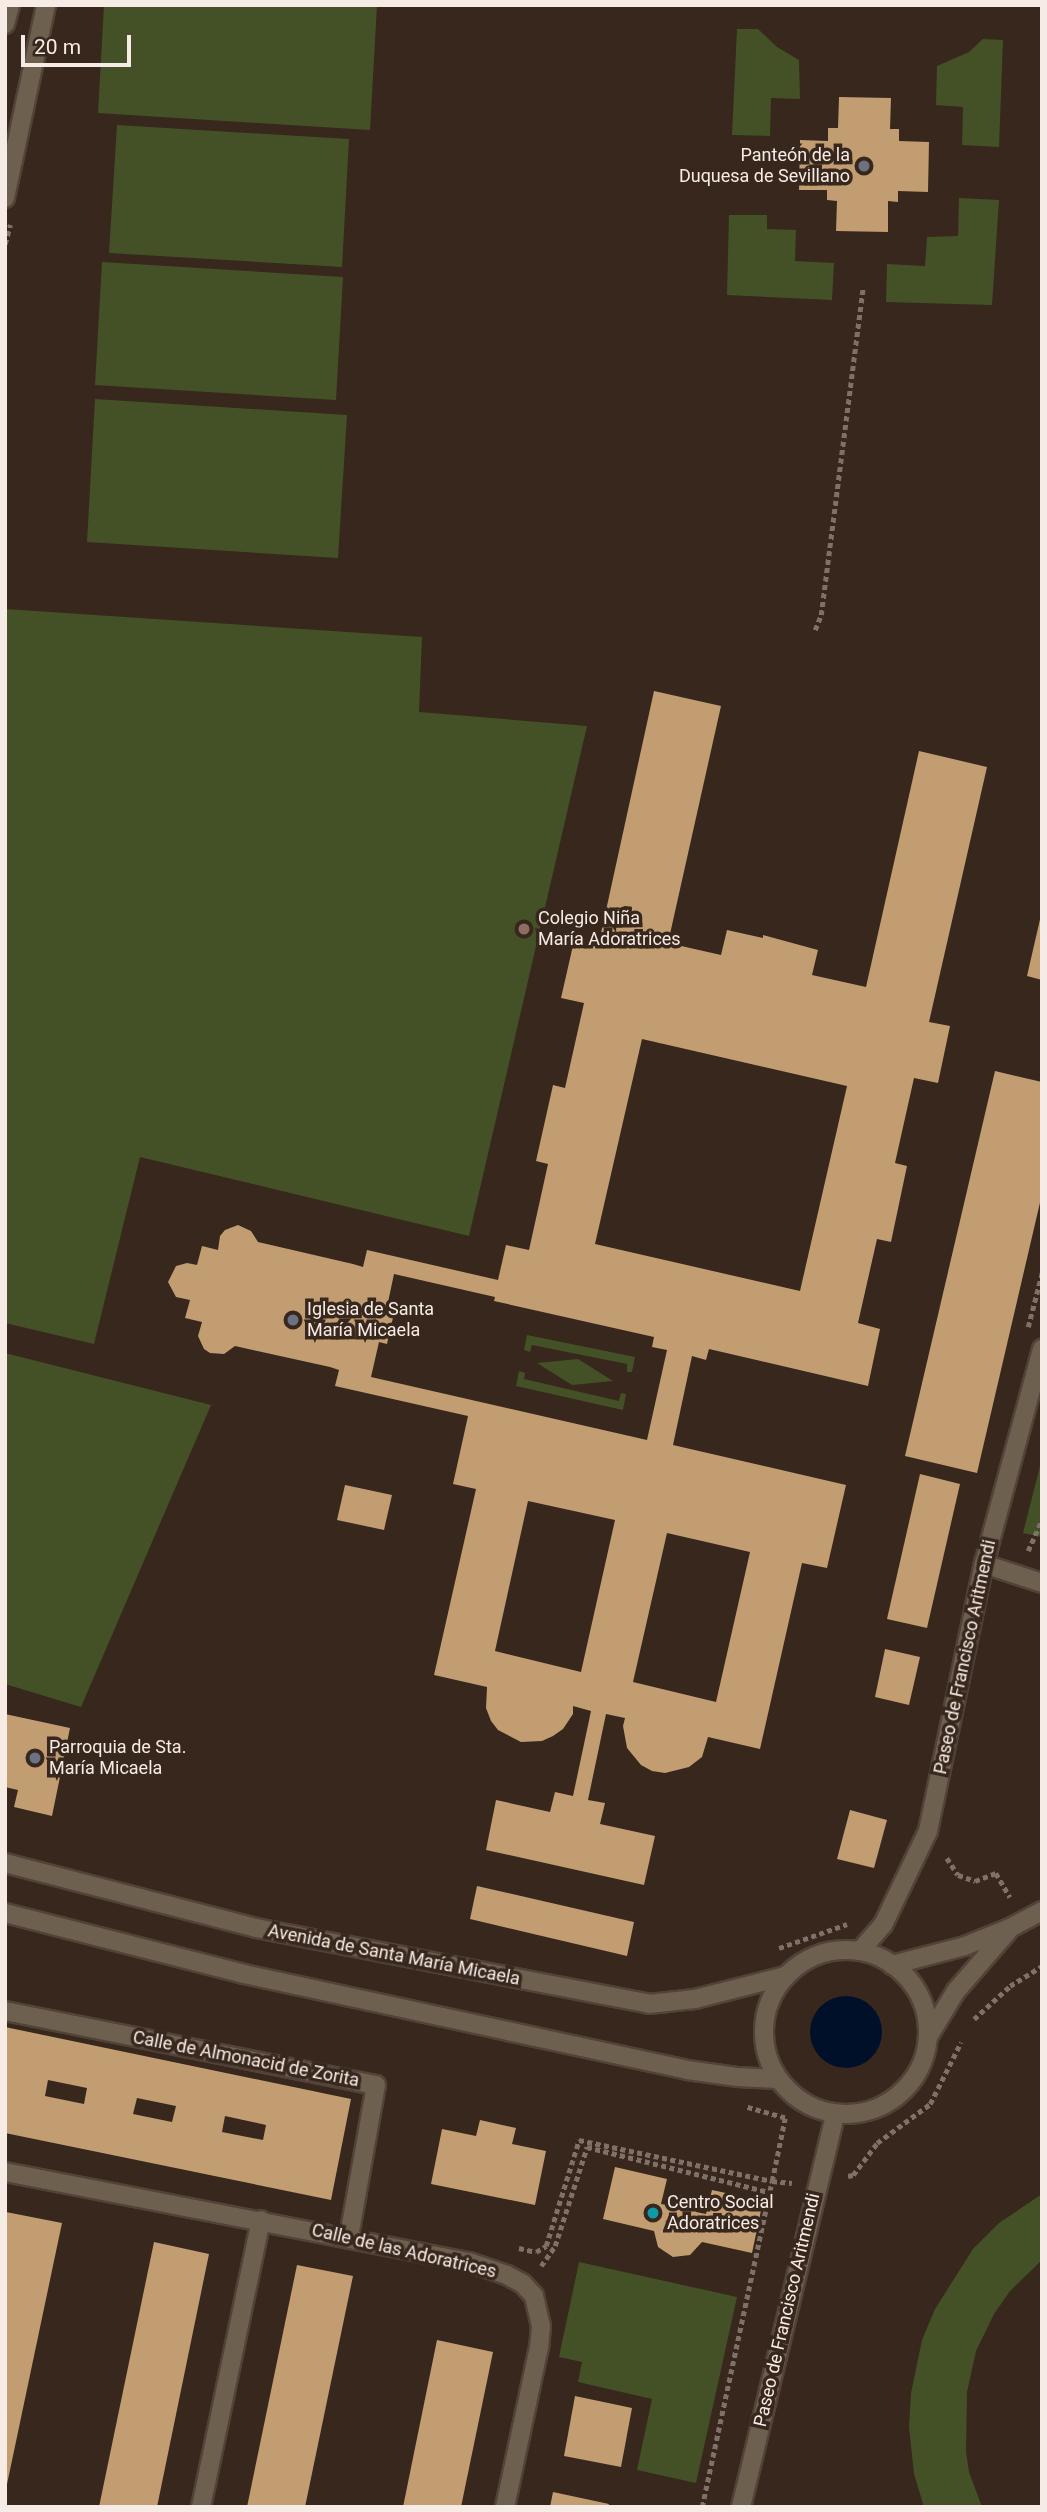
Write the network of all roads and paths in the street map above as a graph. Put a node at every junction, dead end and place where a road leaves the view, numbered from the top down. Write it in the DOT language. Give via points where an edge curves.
graph roads {
  1 [pos="10,5"];
  2 [pos="46,5"];
  3 [pos="5,24"];
  4 [pos="5,198"];
  5 [pos="863,289"];
  6 [pos="815,630"];
  7 [pos="1042,1273"];
  8 [pos="1025,1340"];
  9 [pos="1042,1349"];
  10 [pos="984,1563"];
  11 [pos="1042,1583"];
  12 [pos="928,1831"];
  13 [pos="5,1863"];
  14 [pos="1042,1910"];
  15 [pos="5,1913"];
  16 [pos="852,1922"];
  17 [pos="1016,1924"];
  18 [pos="776,1949"];
  19 [pos="860,1951"];
  20 [pos="892,1965"];
  21 [pos="785,1976"];
  22 [pos="5,2011"];
  23 [pos="927,2038"];
  24 [pos="778,2079"];
  25 [pos="737,2105"];
  26 [pos="835,2114"];
  27 [pos="5,2172"];
  28 [pos="769,2192"];
  29 [pos="261,2220"];
  30 [pos="349,2237"];
  31 [pos="510,2246"];
  32 [pos="523,2284"];
  33 [pos="201,2507"];
  34 [pos="505,2507"];
  35 [pos="741,2507"];
  1 -- 3 [label="street"];
  2 -- 4 [label="street"];
  5 -- 6 [label="path" via="821,615"];
  7 -- 8 [label="path"];
  9 -- 10 [label="street, Paseo de Francisco Aritmendi"];
  10 -- 11 [label="street"];
  10 -- 12 [label="street, Paseo de Francisco Aritmendi"];
  12 -- 17 [label="path" via="946,1836 947,1861 958,1875 975,1881 996,1873"];
  12 -- 19 [label="street, Paseo de Francisco Aritmendi" via="883,1925"];
  13 -- 21 [label="street, Avenida de Santa María Micaela" via="256,1928 649,2004 695,1999"];
  14 -- 17 [label="street"];
  15 -- 24 [label="street" via="244,1974 647,2061 737,2077"];
  16 -- 18 [label="path"];
  17 -- 20 [label="street" via="932,1956"];
  17 -- 23 [label="street" via="956,1991"];
  19 -- 20 [label="street"];
  19 -- 21 [label="street" via="821,1954"];
  20 -- 23 [label="street" via="920,1994"];
  21 -- 24 [label="street" via="765,2015 768,2059"];
  22 -- 30 [label="street, Calle de Almonacid de Zorita" via="376,2085"];
  23 -- 26 [label="street" via="918,2070 892,2100 865,2112"];
  24 -- 26 [label="street" via="793,2096"];
  25 -- 31 [label="path" via="785,2118 772,2181 579,2140 546,2246 536,2252"];
  26 -- 35 [label="street, Paseo de Francisco Aritmendi"];
  27 -- 29 [label="street, Calle de las Adoratrices"];
  28 -- 32 [label="path" via="587,2147 555,2246"];
  29 -- 30 [label="street, Calle de las Adoratrices"];
  29 -- 33 [label="street"];
  30 -- 32 [label="street, Calle de las Adoratrices" via="470,2262"];
  32 -- 34 [label="street" via="539,2308 539,2347"];
}
